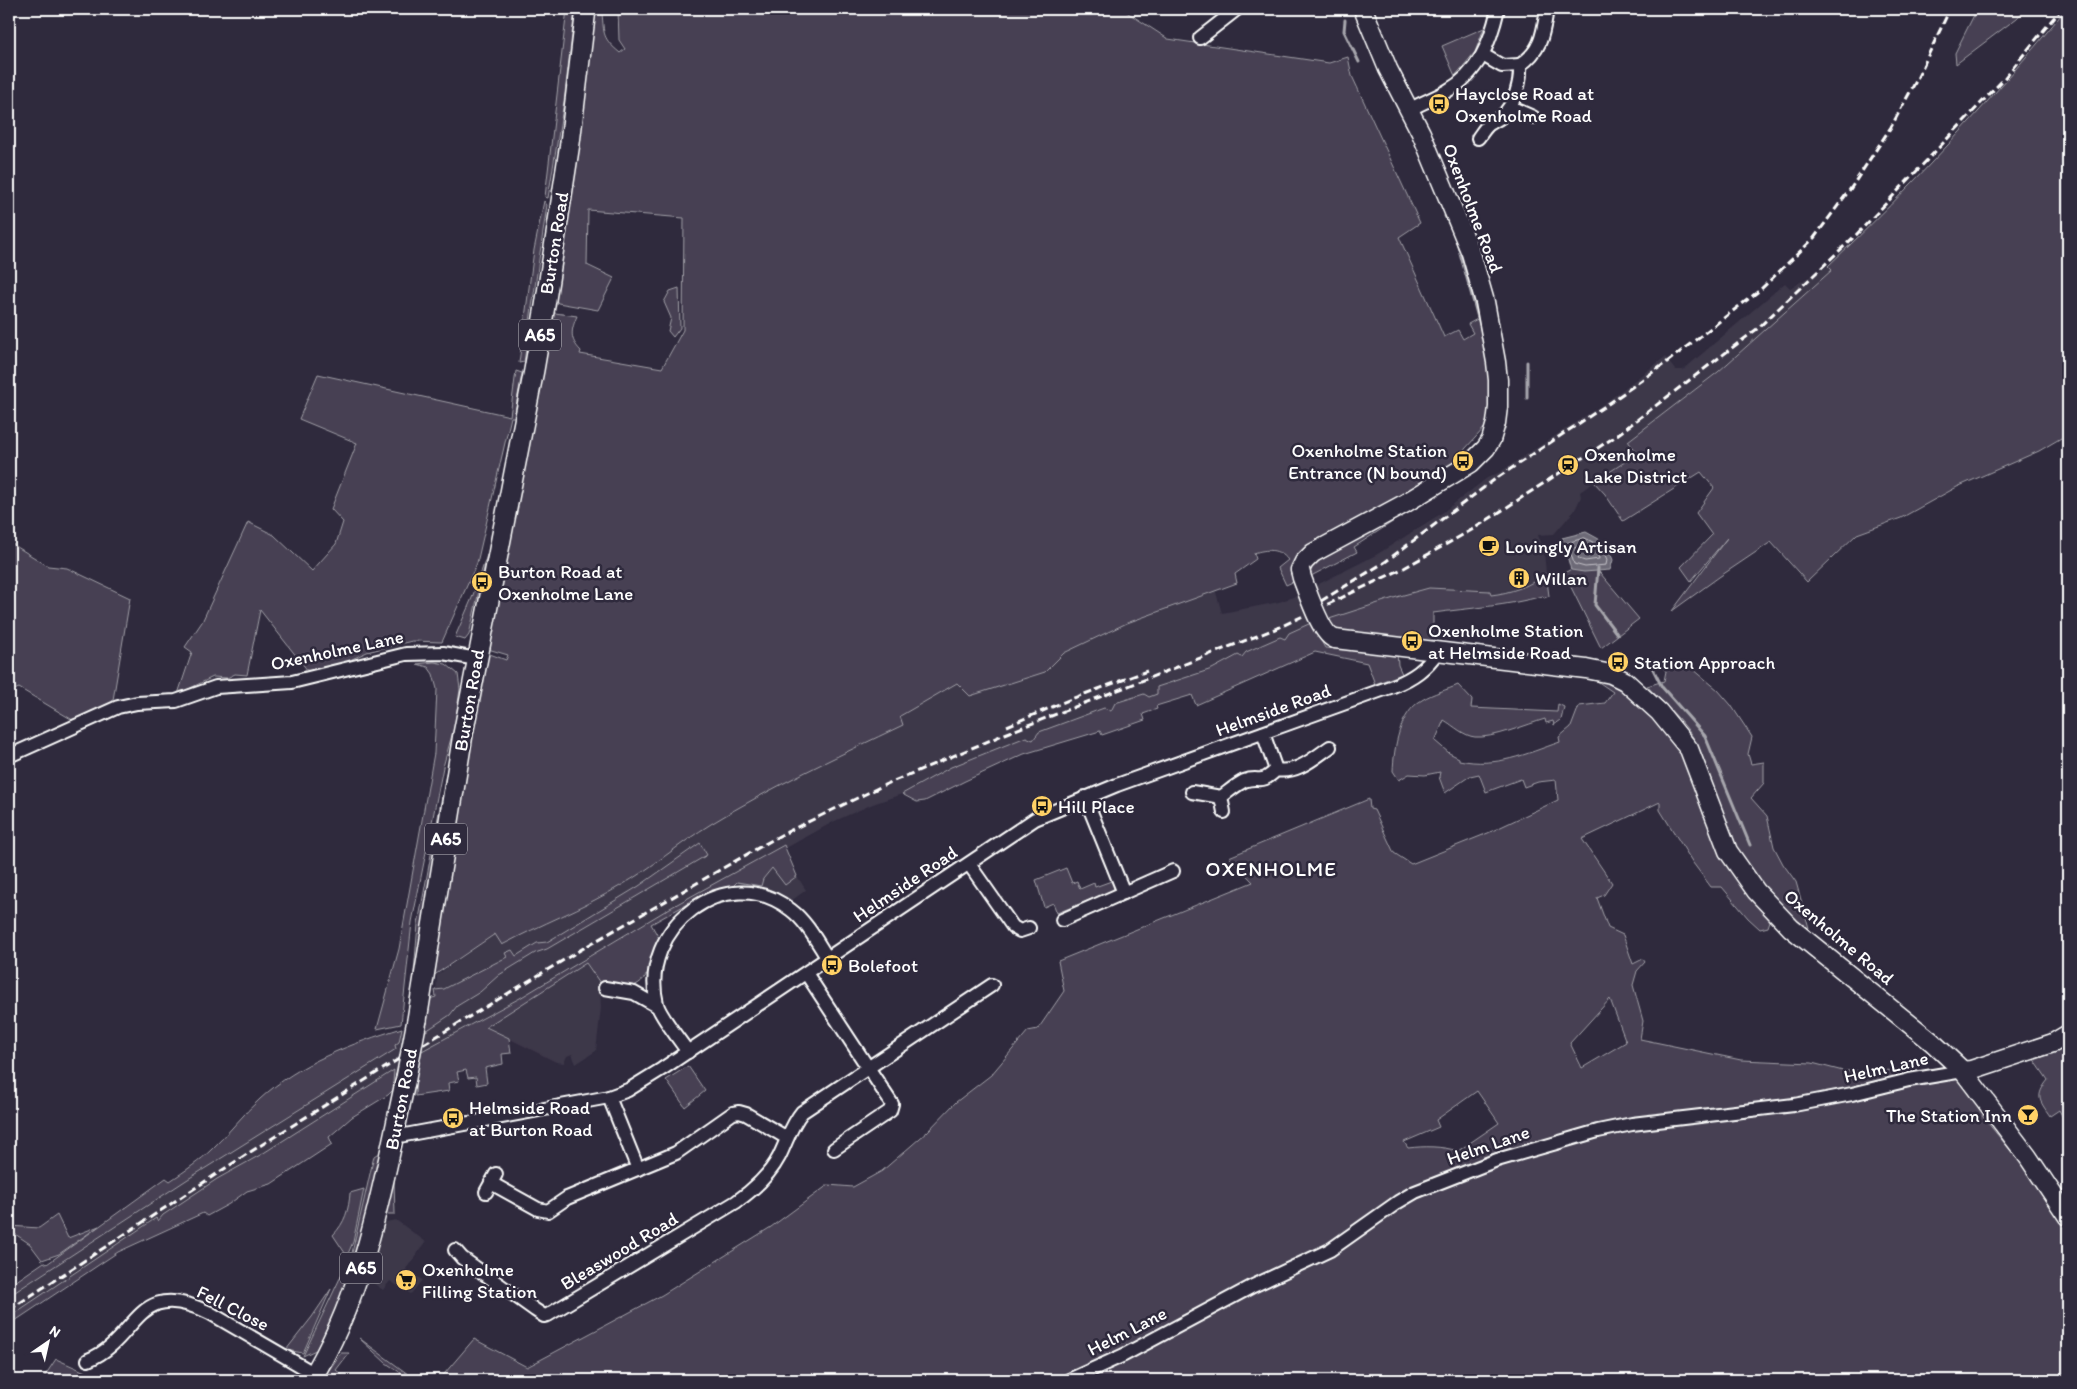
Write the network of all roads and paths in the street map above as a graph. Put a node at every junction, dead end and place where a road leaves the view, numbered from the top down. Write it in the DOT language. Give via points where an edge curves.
graph roads {
  1 [pos="586,9"];
  2 [pos="1237,9"];
  3 [pos="1363,9"];
  4 [pos="1498,9"];
  5 [pos="1547,9"];
  6 [pos="1200,38"];
  7 [pos="1483,55"];
  8 [pos="1520,65"];
  9 [pos="1510,107"];
  10 [pos="1409,110"];
  11 [pos="1533,117"];
  12 [pos="1478,138"];
  13 [pos="1438,651"];
  14 [pos="476,659"];
  15 [pos="1263,733"];
  16 [pos="1330,748"];
  17 [pos="9,756"];
  18 [pos="1276,770"];
  19 [pos="1192,792"];
  20 [pos="1085,797"];
  21 [pos="1221,797"];
  22 [pos="1224,812"];
  23 [pos="970,864"];
  24 [pos="1173,871"];
  25 [pos="1124,892"];
  26 [pos="1062,920"];
  27 [pos="1029,928"];
  28 [pos="828,958"];
  29 [pos="806,973"];
  30 [pos="653,982"];
  31 [pos="992,985"];
  32 [pos="605,988"];
  33 [pos="634,993"];
  34 [pos="657,1006"];
  35 [pos="2068,1034"];
  36 [pos="688,1052"];
  37 [pos="868,1068"];
  38 [pos="1963,1071"];
  39 [pos="609,1097"];
  40 [pos="394,1137"];
  41 [pos="787,1138"];
  42 [pos="834,1149"];
  43 [pos="638,1169"];
  44 [pos="491,1183"];
  45 [pos="2068,1217"];
  46 [pos="455,1250"];
  47 [pos="88,1360"];
  48 [pos="313,1377"];
  49 [pos="1069,1380"];
  1 -- 14 [label="main road, Burton Road / A65" via="570,143 542,324"];
  2 -- 6 [label="street"];
  3 -- 10 [label="main road, Oxenholme Road"];
  4 -- 7 [label="street"];
  5 -- 8 [label="street" via="1542,38 1530,58"];
  7 -- 8 [label="street" via="1502,66"];
  7 -- 10 [label="street" via="1457,85"];
  8 -- 9 [label="street" via="1521,75"];
  9 -- 11 [label="street"];
  9 -- 12 [label="street"];
  10 -- 13 [label="main road, Oxenholme Road, bridge" via="1465,236 1477,272 1498,380 1496,423 1486,448 1471,463 1313,554 1300,570 1324,630 1335,640"];
  13 -- 15 [label="street, Helmside Road" via="1427,666 1409,679"];
  13 -- 38 [label="main road, Oxenholme Road" via="1602,672 1618,676 1632,686 1659,712 1689,749 1728,851 1756,891 1791,928"];
  14 -- 17 [label="street, Oxenholme Lane" via="443,652 406,654 292,682 216,687 176,701 137,703 118,707"];
  14 -- 40 [label="main road, Burton Road / A65, bridge"];
  15 -- 18 [label="street"];
  15 -- 20 [label="street, Helmside Road"];
  16 -- 18 [label="street" via="1294,770"];
  18 -- 21 [label="street" via="1262,781 1245,781"];
  19 -- 21 [label="street"];
  20 -- 23 [label="street, Helmside Road" via="1035,820"];
  20 -- 25 [label="street"];
  21 -- 22 [label="street"];
  23 -- 27 [label="street" via="1013,927 1020,931"];
  23 -- 28 [label="street, Helmside Road"];
  24 -- 25 [label="street"];
  25 -- 26 [label="street"];
  28 -- 29 [label="street, Helmside Road"];
  28 -- 30 [label="street" via="801,919 790,909 764,897 729,894 701,904 675,924 663,942"];
  29 -- 36 [label="street, Helmside Road"];
  29 -- 37 [label="street"];
  30 -- 33 [label="street"];
  30 -- 34 [label="street"];
  31 -- 37 [label="street, Bleaswood Road" via="981,999"];
  32 -- 33 [label="street"];
  33 -- 34 [label="street"];
  34 -- 36 [label="street"];
  35 -- 38 [label="main road" via="2053,1043"];
  36 -- 39 [label="street, Helmside Road" via="636,1085"];
  37 -- 41 [label="street, Bleaswood Road" via="802,1112"];
  37 -- 42 [label="street" via="892,1108"];
  38 -- 45 [label="main road, Oxenholme Road" via="2028,1157"];
  38 -- 49 [label="street, Helm Lane" via="1794,1105 1624,1126 1498,1160 1416,1192 1330,1250 1284,1270 1124,1355"];
  39 -- 40 [label="street, Helmside Road"];
  39 -- 43 [label="street"];
  40 -- 48 [label="main road, Burton Road / A65" via="365,1257 341,1321"];
  41 -- 43 [label="street" via="746,1114 733,1113 676,1153"];
  41 -- 46 [label="street, Bleaswood Road" via="776,1162 751,1191 548,1315 544,1316"];
  43 -- 44 [label="street" via="566,1198 548,1212"];
  47 -- 48 [label="street, Fell Close" via="104,1351 148,1307 176,1301 198,1306"];
}
